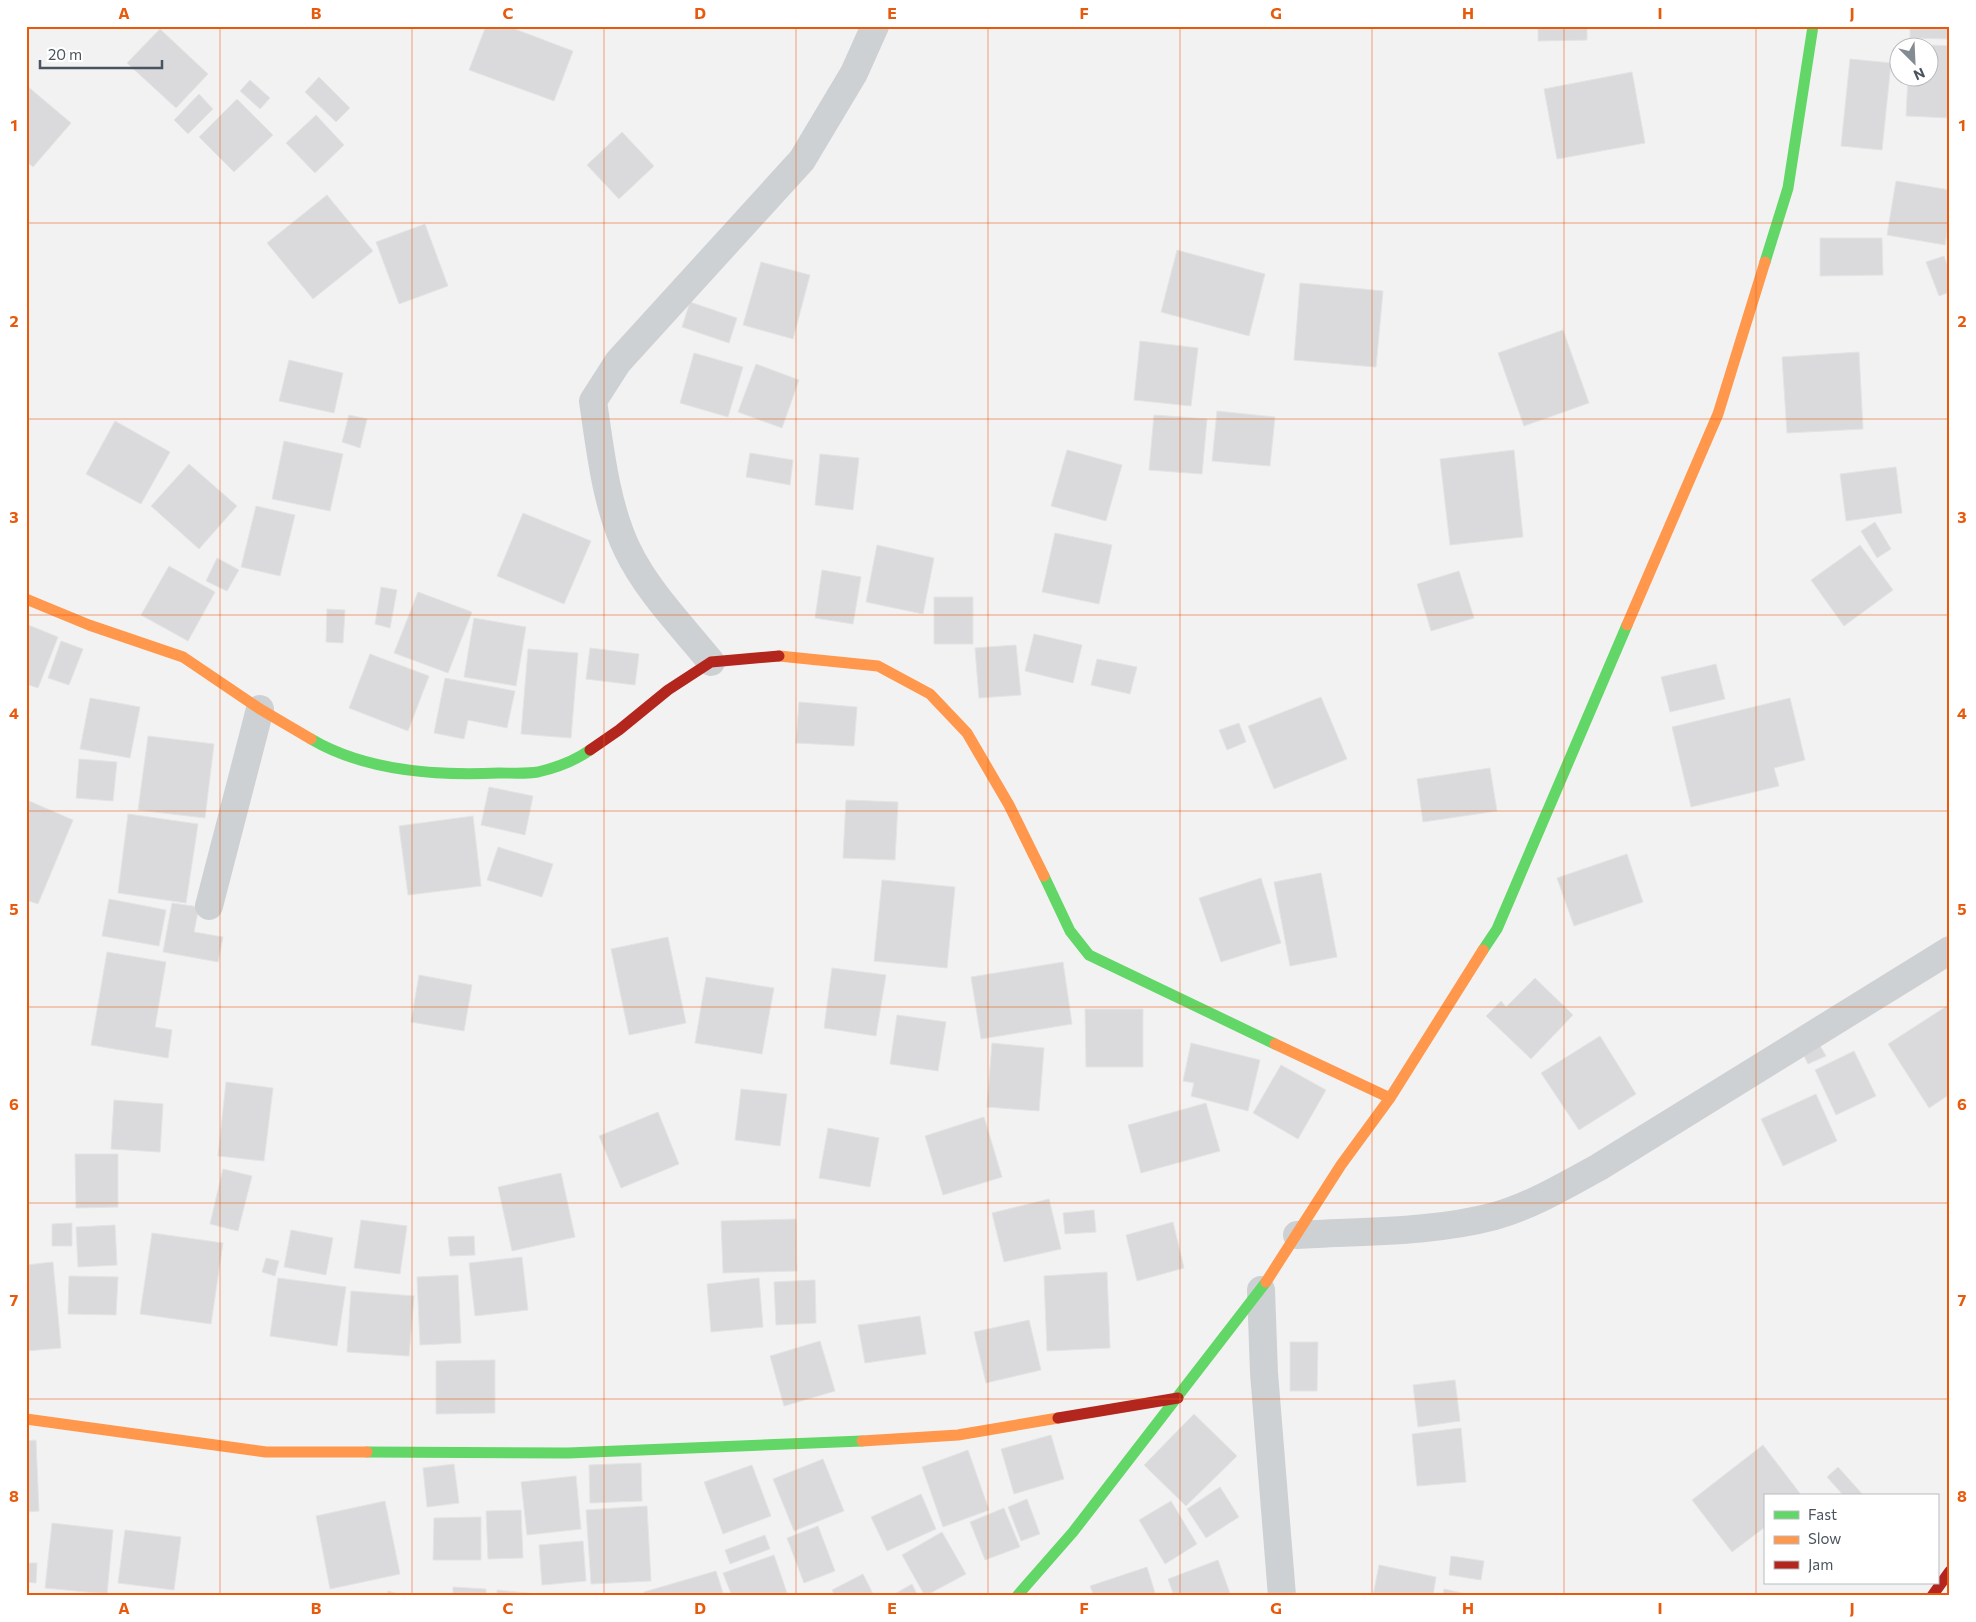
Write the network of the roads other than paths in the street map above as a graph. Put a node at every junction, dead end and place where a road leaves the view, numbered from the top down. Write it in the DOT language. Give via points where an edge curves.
graph roads {
  1 [pos="875,26"];
  2 [pos="1813,26"];
  3 [pos="26,599"];
  4 [pos="711,662"];
  5 [pos="260,709"];
  6 [pos="209,906"];
  7 [pos="1950,950"];
  8 [pos="1390,1098"];
  9 [pos="1297,1235"];
  10 [pos="1261,1290"];
  11 [pos="1178,1398"];
  12 [pos="26,1419"];
  13 [pos="1950,1571"];
  14 [pos="1017,1596"];
  15 [pos="1282,1596"];
  16 [pos="1932,1596"];
  1 -- 4 [label="street" via="854,73 802,160 618,362 593,402 605,483 627,549 660,601"];
  2 -- 8 [label="street" via="1788,188 1718,414 1497,929"];
  3 -- 5 [label="street" via="183,657"];
  4 -- 5 [label="street" via="668,690 581,756 537,772 455,775 381,765 331,751"];
  4 -- 8 [label="street" via="788,655 878,666 930,694 967,733 1009,805 1070,931 1089,955"];
  5 -- 6 [label="street"];
  7 -- 9 [label="street" via="1552,1193 1496,1216 1442,1227"];
  8 -- 9 [label="street"];
  9 -- 10 [label="street"];
  10 -- 11 [label="street"];
  10 -- 15 [label="street" via="1264,1373"];
  11 -- 12 [label="street" via="958,1435 568,1453 266,1452"];
  11 -- 14 [label="street" via="1073,1532"];
  13 -- 16 [label="street"];
}
